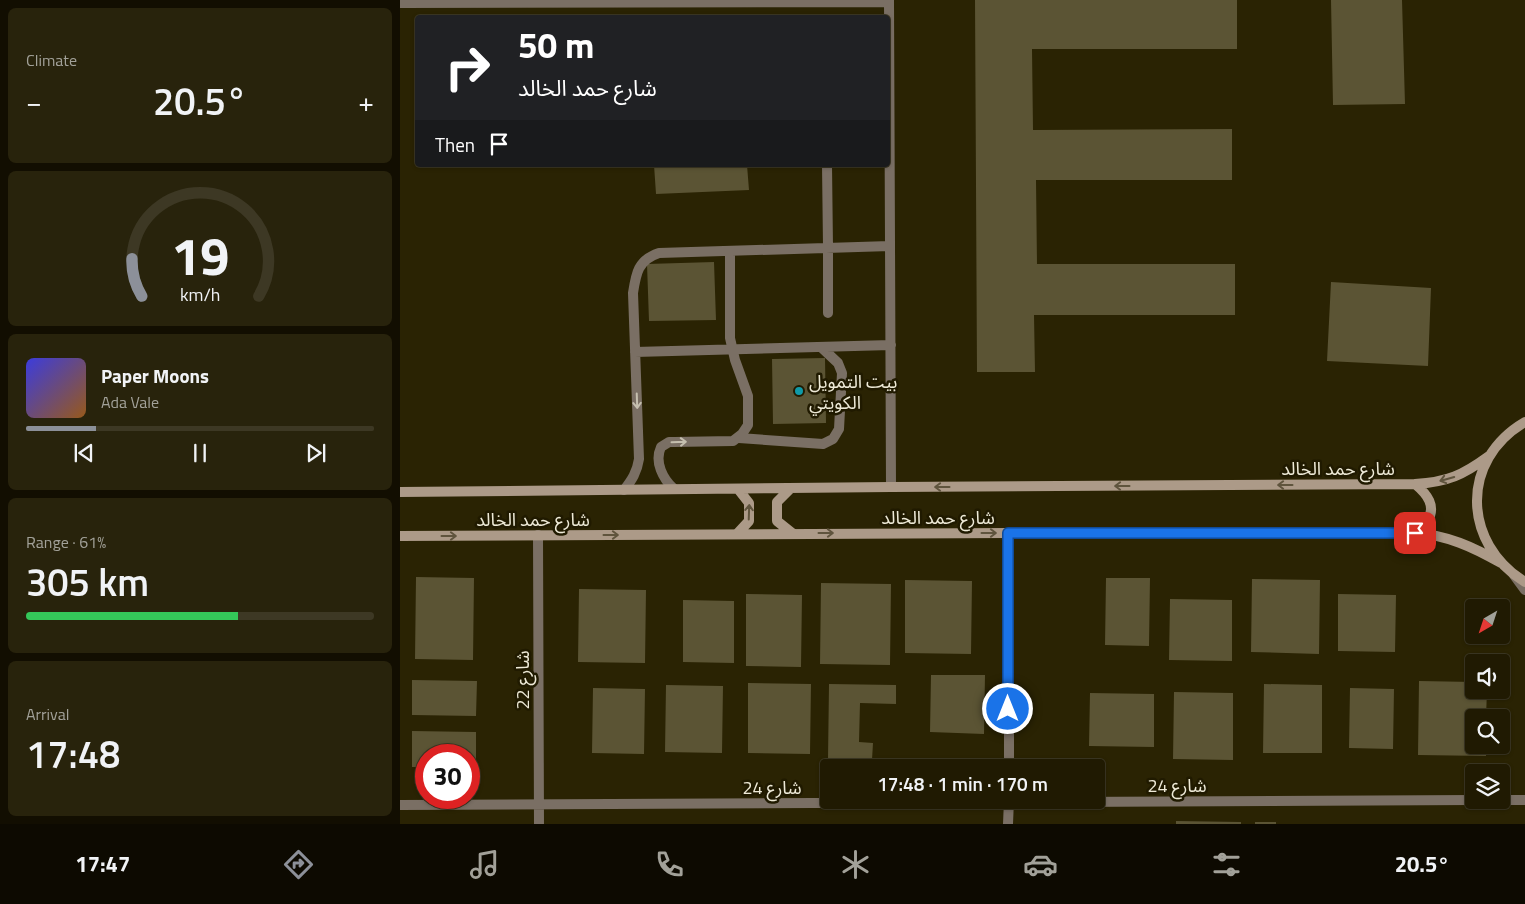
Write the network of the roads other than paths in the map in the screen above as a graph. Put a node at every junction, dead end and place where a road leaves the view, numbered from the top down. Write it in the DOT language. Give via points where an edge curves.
graph roads {
  1 [pos="615,1"];
  2 [pos="889,1"];
  3 [pos="414,2"];
  4 [pos="455,2"];
  5 [pos="400,3"];
  6 [pos="889,15"];
  7 [pos="826,167"];
  8 [pos="890,167"];
  9 [pos="890,246"];
  10 [pos="828,247"];
  11 [pos="730,251"];
  12 [pos="828,313"];
  13 [pos="890,345"];
  14 [pos="821,347"];
  15 [pos="732,350"];
  16 [pos="635,352"];
  17 [pos="1525,422"];
  18 [pos="739,438"];
  19 [pos="1489,456"];
  20 [pos="1415,484"];
  21 [pos="891,487"];
  22 [pos="790,488"];
  23 [pos="674,489"];
  24 [pos="738,489"];
  25 [pos="624,490"];
  26 [pos="400,492"];
  27 [pos="1008,533"];
  28 [pos="1415,533"];
  29 [pos="737,534"];
  30 [pos="792,534"];
  31 [pos="538,535"];
  32 [pos="400,536"];
  33 [pos="1501,563"];
  34 [pos="1513,574"];
  35 [pos="1525,582"];
  36 [pos="1525,590"];
  37 [pos="1008,759"];
  38 [pos="1465,800"];
  39 [pos="1510,800"];
  40 [pos="1525,800"];
  41 [pos="1105,801"];
  42 [pos="820,802"];
  43 [pos="539,804"];
  44 [pos="400,805"];
  45 [pos="1008,809"];
  46 [pos="539,824"];
  47 [pos="1008,824"];
  1 -- 2 [label="street"];
  1 -- 4 [label="street"];
  2 -- 6 [label="street"];
  3 -- 4 [label="street"];
  3 -- 5 [label="street"];
  7 -- 10 [label="street"];
  8 -- 9 [label="street"];
  9 -- 10 [label="street"];
  9 -- 13 [label="street"];
  10 -- 11 [label="street"];
  10 -- 12 [label="street"];
  11 -- 15 [label="street"];
  11 -- 16 [label="street" via="659,252 643,261 633,293"];
  13 -- 14 [label="street"];
  13 -- 21 [label="street"];
  14 -- 15 [label="street"];
  14 -- 18 [label="street" via="838,364 842,373 839,429 833,439 823,444"];
  15 -- 16 [label="street"];
  15 -- 18 [label="street" via="748,396 748,425"];
  16 -- 25 [label="street, one-way" via="638,458 637,469"];
  17 -- 19 [label="street" via="1502,438"];
  23 -- 18 [label="street, one-way" via="662,473 659,452 665,444"];
  19 -- 20 [label="street, شارع حمد الخالد, one-way" via="1452,478"];
  19 -- 33 [label="street" via="1477,494 1478,514 1490,549"];
  20 -- 21 [label="street, شارع حمد الخالد, one-way"];
  20 -- 28 [label="street" via="1427,494 1431,509 1427,523"];
  21 -- 22 [label="street, شارع حمد الخالد"];
  22 -- 24 [label="street, شارع حمد الخالد"];
  22 -- 30 [label="street" via="777,502 777,521"];
  23 -- 24 [label="street, شارع حمد الخالد"];
  23 -- 25 [label="street, شارع حمد الخالد"];
  29 -- 24 [label="street, one-way" via="749,521 749,503"];
  25 -- 26 [label="street, شارع حمد الخالد"];
  27 -- 28 [label="street, شارع حمد الخالد"];
  30 -- 27 [label="street, شارع حمد الخالد, one-way"];
  27 -- 37 [label="street"];
  28 -- 33 [label="street, شارع حمد الخالد" via="1452,539"];
  29 -- 30 [label="street, شارع حمد الخالد"];
  31 -- 29 [label="street, شارع حمد الخالد, one-way"];
  32 -- 31 [label="street, شارع حمد الخالد, one-way"];
  31 -- 43 [label="street, شارع 22"];
  33 -- 34 [label="street"];
  34 -- 35 [label="street"];
  34 -- 36 [label="street"];
  38 -- 41 [label="street, شارع 24"];
  39 -- 40 [label="street"];
  42 -- 43 [label="street, شارع 24"];
  43 -- 44 [label="street, شارع 24"];
  43 -- 46 [label="street, شارع 22"];
  45 -- 47 [label="street"];
}
